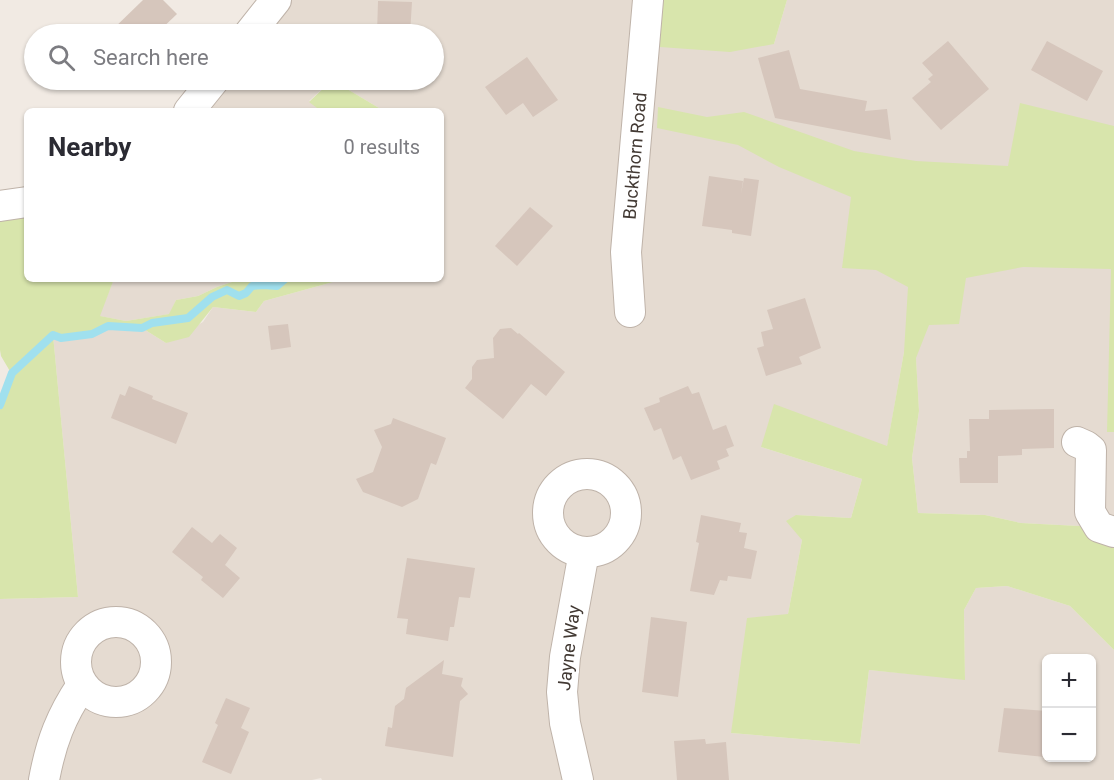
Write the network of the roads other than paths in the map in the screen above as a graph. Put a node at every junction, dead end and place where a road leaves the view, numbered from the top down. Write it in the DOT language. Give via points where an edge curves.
graph roads {
  1 [pos="276,0"];
  2 [pos="648,0"];
  3 [pos="257,24"];
  4 [pos="206,90"];
  5 [pos="191,108"];
  6 [pos="24,202"];
  7 [pos="0,206"];
  8 [pos="630,312"];
  9 [pos="1077,442"];
  10 [pos="1114,532"];
  11 [pos="584,552"];
  12 [pos="82,685"];
  13 [pos="44,780"];
  14 [pos="578,780"];
  1 -- 3 [label="street"];
  2 -- 8 [label="street, Buckthorn Road" via="626,252"];
  4 -- 5 [label="street"];
  6 -- 7 [label="street"];
  9 -- 10 [label="street" via="1090,450 1090,512 1100,526"];
  11 -- 14 [label="street, Jayne Way" via="562,692"];
  12 -- 13 [label="street" via="65,710"];
}
